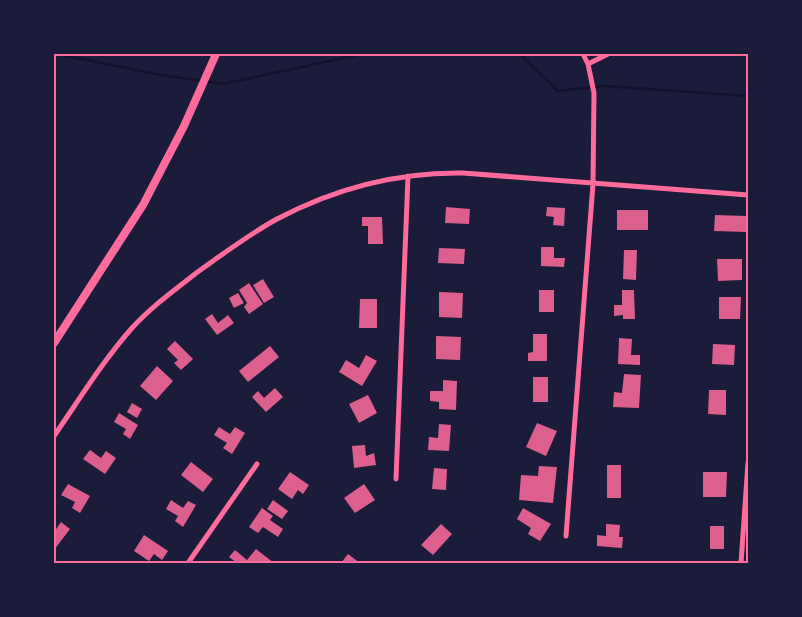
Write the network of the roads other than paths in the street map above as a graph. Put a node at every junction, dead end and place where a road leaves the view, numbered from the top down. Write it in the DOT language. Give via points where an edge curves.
graph roads {
  1 [pos="216,54"];
  2 [pos="583,54"];
  3 [pos="608,54"];
  4 [pos="588,64"];
  5 [pos="408,176"];
  6 [pos="593,184"];
  7 [pos="748,195"];
  8 [pos="54,343"];
  9 [pos="54,436"];
  10 [pos="748,463"];
  11 [pos="257,464"];
  12 [pos="396,480"];
  13 [pos="566,536"];
  14 [pos="188,563"];
  15 [pos="741,563"];
  1 -- 8 [label="main road" via="143,205"];
  2 -- 4 [label="street"];
  3 -- 4 [label="street"];
  4 -- 6 [label="street" via="594,93"];
  5 -- 6 [label="street" via="463,173"];
  5 -- 9 [label="street" via="361,185 319,201 277,219 225,252 163,298 132,328 98,370"];
  5 -- 12 [label="street"];
  6 -- 7 [label="street"];
  6 -- 13 [label="street"];
  10 -- 15 [label="street"];
  11 -- 14 [label="street"];
}
